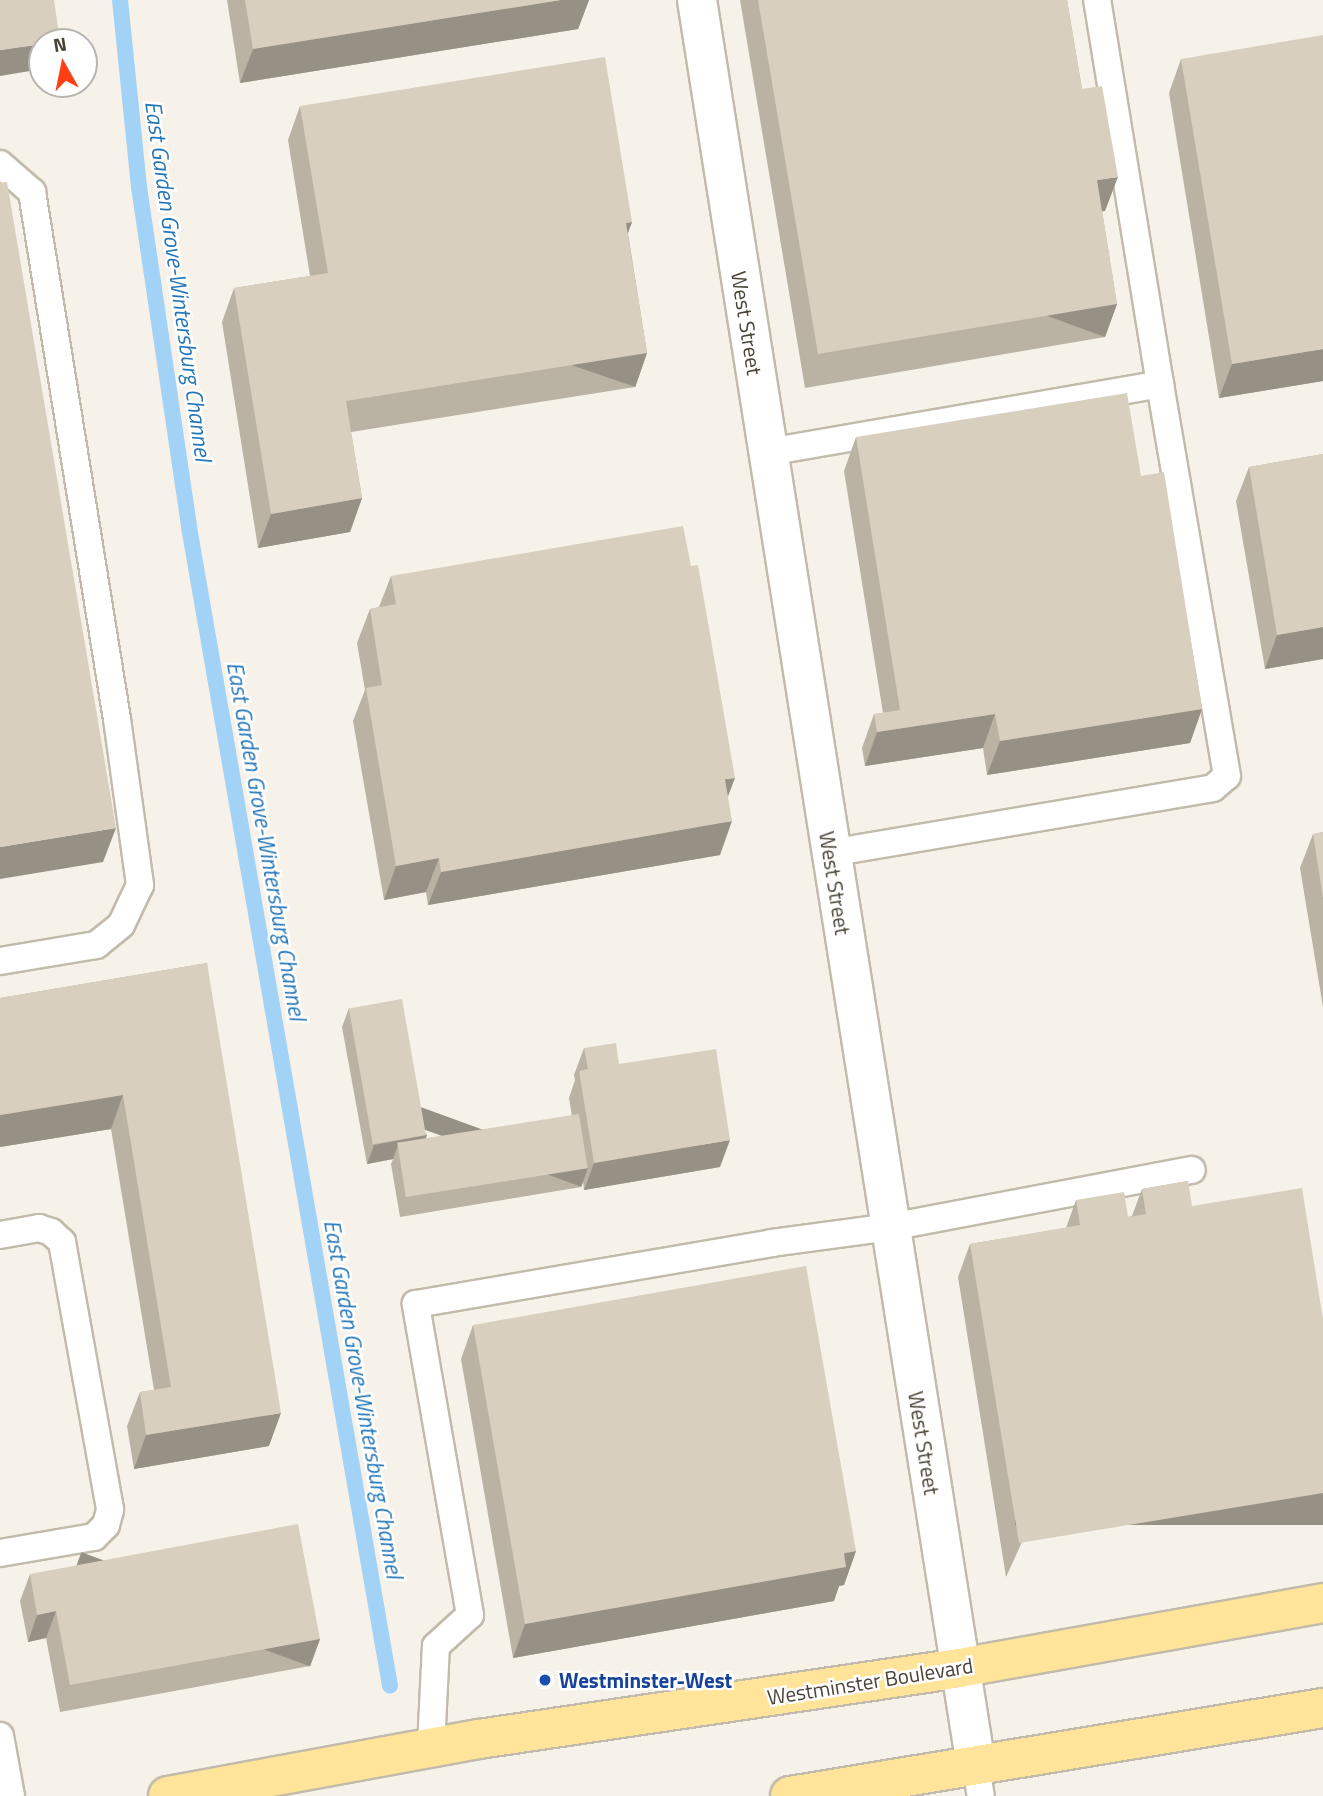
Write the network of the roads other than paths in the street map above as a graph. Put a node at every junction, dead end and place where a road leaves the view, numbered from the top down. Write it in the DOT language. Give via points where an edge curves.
graph roads {
  1 [pos="696,0"];
  2 [pos="1097,0"];
  3 [pos="0,164"];
  4 [pos="1160,384"];
  5 [pos="768,452"];
  6 [pos="830,853"];
  7 [pos="0,961"];
  8 [pos="1192,1170"];
  9 [pos="890,1227"];
  10 [pos="0,1235"];
  11 [pos="0,1553"];
  12 [pos="1323,1603"];
  13 [pos="959,1668"];
  14 [pos="1323,1708"];
  15 [pos="0,1736"];
  16 [pos="431,1747"];
  17 [pos="978,1781"];
  18 [pos="10,1796"];
  19 [pos="168,1796"];
  20 [pos="790,1796"];
  1 -- 5 [label="street, West Street"];
  2 -- 4 [label="lane"];
  3 -- 7 [label="lane" via="32,192 140,885 121,925 96,945"];
  4 -- 5 [label="lane"];
  4 -- 6 [label="lane" via="1227,776 1213,788"];
  5 -- 6 [label="street, West Street"];
  6 -- 9 [label="street, West Street"];
  8 -- 9 [label="lane"];
  9 -- 13 [label="street, West Street"];
  9 -- 16 [label="lane" via="416,1304 470,1615 436,1646"];
  10 -- 11 [label="lane" via="39,1228 62,1242 110,1510 106,1525 94,1537"];
  12 -- 13 [label="main road, Westminster Boulevard"];
  13 -- 16 [label="main road, Westminster Boulevard"];
  13 -- 17 [label="street, West Street"];
  14 -- 17 [label="main road"];
  15 -- 18 [label="lane"];
  16 -- 19 [label="main road, Westminster Boulevard"];
  17 -- 20 [label="main road"];
}
